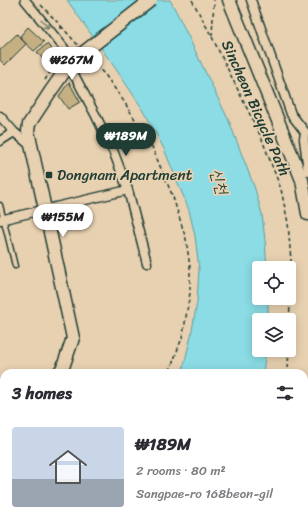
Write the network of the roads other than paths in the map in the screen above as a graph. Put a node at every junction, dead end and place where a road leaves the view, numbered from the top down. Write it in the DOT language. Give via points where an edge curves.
graph roads {
  1 [pos="26,0"];
  2 [pos="151,0"];
  3 [pos="229,0"];
  4 [pos="251,0"];
  5 [pos="69,65"];
  6 [pos="0,116"];
  7 [pos="14,132"];
  8 [pos="298,140"];
  9 [pos="0,141"];
  10 [pos="31,146"];
  11 [pos="308,171"];
  12 [pos="128,190"];
  13 [pos="0,205"];
  14 [pos="45,209"];
  15 [pos="308,214"];
  16 [pos="2,219"];
  17 [pos="147,263"];
  18 [pos="15,266"];
  19 [pos="62,369"];
  1 -- 5 [label="street, one-way" via="64,48"];
  2 -- 5 [label="main road, bridge" via="80,52"];
  3 -- 8 [label="main road"];
  4 -- 8 [label="street" via="291,114 306,132"];
  5 -- 10 [label="main road" via="29,124"];
  5 -- 12 [label="street" via="114,153"];
  6 -- 7 [label="street"];
  7 -- 9 [label="street"];
  7 -- 10 [label="street"];
  8 -- 11 [label="street"];
  8 -- 15 [label="main road"];
  10 -- 14 [label="main road"];
  12 -- 14 [label="street"];
  12 -- 17 [label="street"];
  13 -- 16 [label="lane"];
  14 -- 16 [label="street"];
  14 -- 19 [label="main road" via="73,338"];
  16 -- 18 [label="lane"];
}
